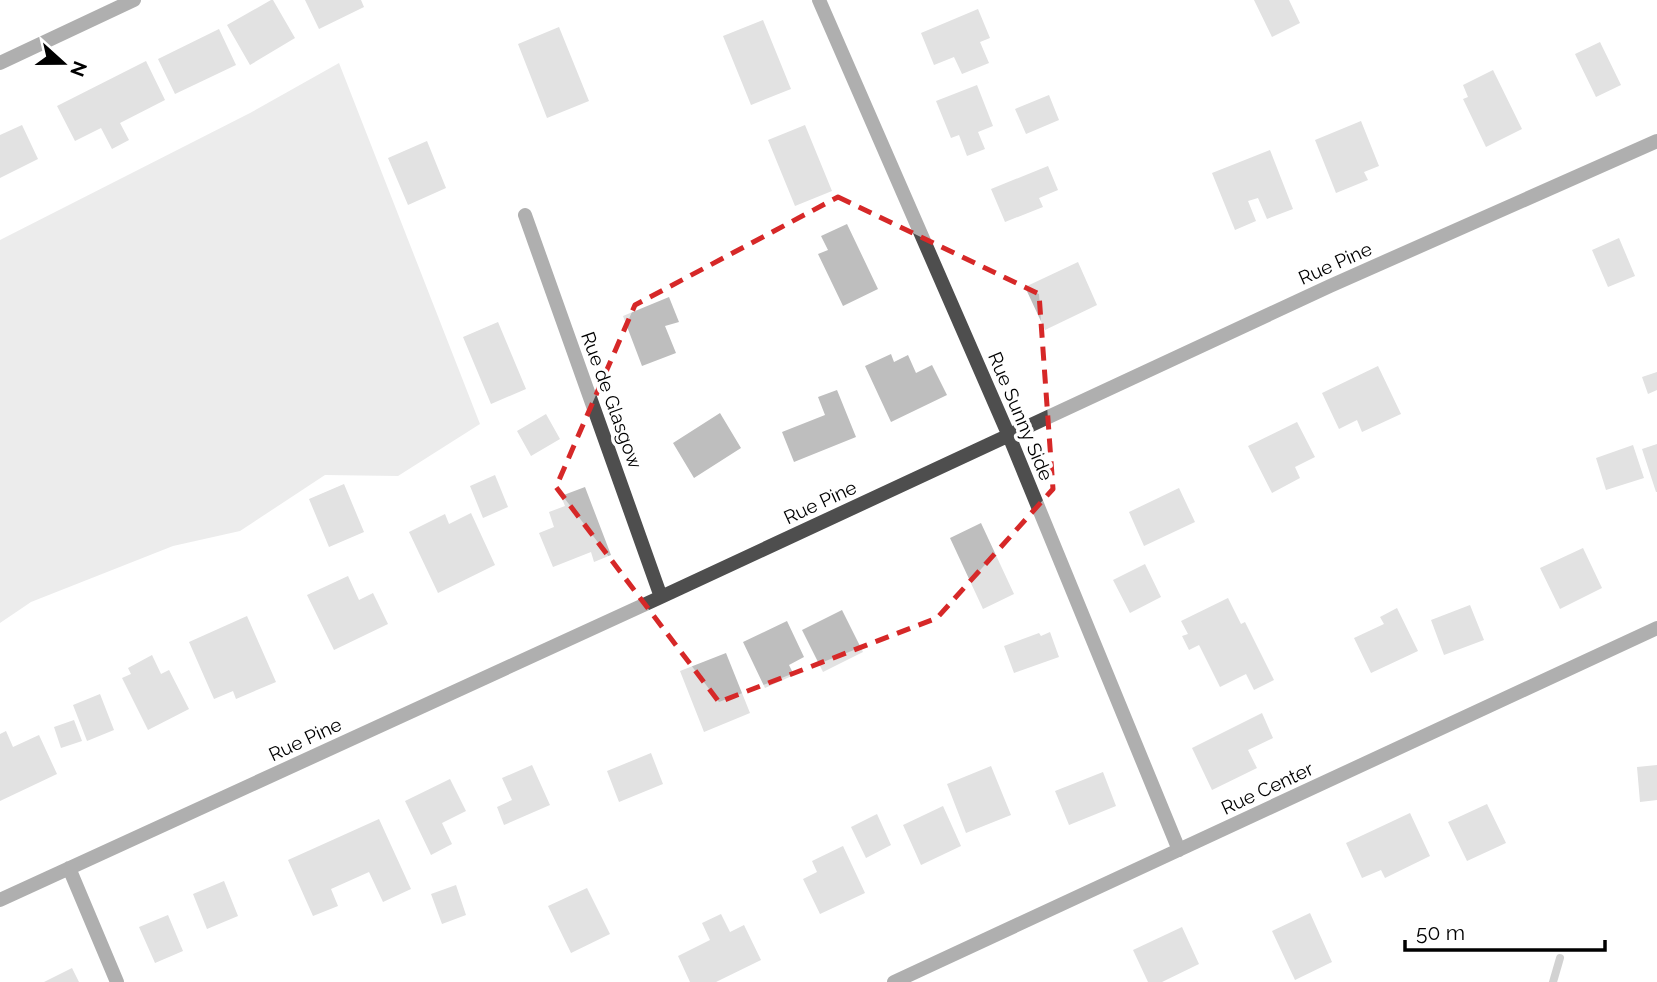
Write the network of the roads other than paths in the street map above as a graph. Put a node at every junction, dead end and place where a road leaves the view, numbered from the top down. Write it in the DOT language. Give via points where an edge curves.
graph roads {
  1 [pos="134,0"];
  2 [pos="819,0"];
  3 [pos="0,63"];
  4 [pos="1657,141"];
  5 [pos="526,215"];
  6 [pos="1009,436"];
  7 [pos="662,597"];
  8 [pos="1657,628"];
  9 [pos="1180,850"];
  10 [pos="69,868"];
  11 [pos="0,900"];
  12 [pos="117,982"];
  13 [pos="894,982"];
  1 -- 3 [label="street"];
  2 -- 6 [label="street, Rue Sunny Side"];
  4 -- 6 [label="street, Rue Pine" via="1330,286"];
  5 -- 7 [label="street, Rue de Glasgow"];
  6 -- 7 [label="street, Rue Pine"];
  6 -- 9 [label="street, Rue Sunny Side"];
  7 -- 10 [label="street, Rue Pine"];
  8 -- 9 [label="street, Rue Center"];
  9 -- 13 [label="street, Rue Center"];
  10 -- 11 [label="street, Rue Pine"];
  10 -- 12 [label="street"];
}
